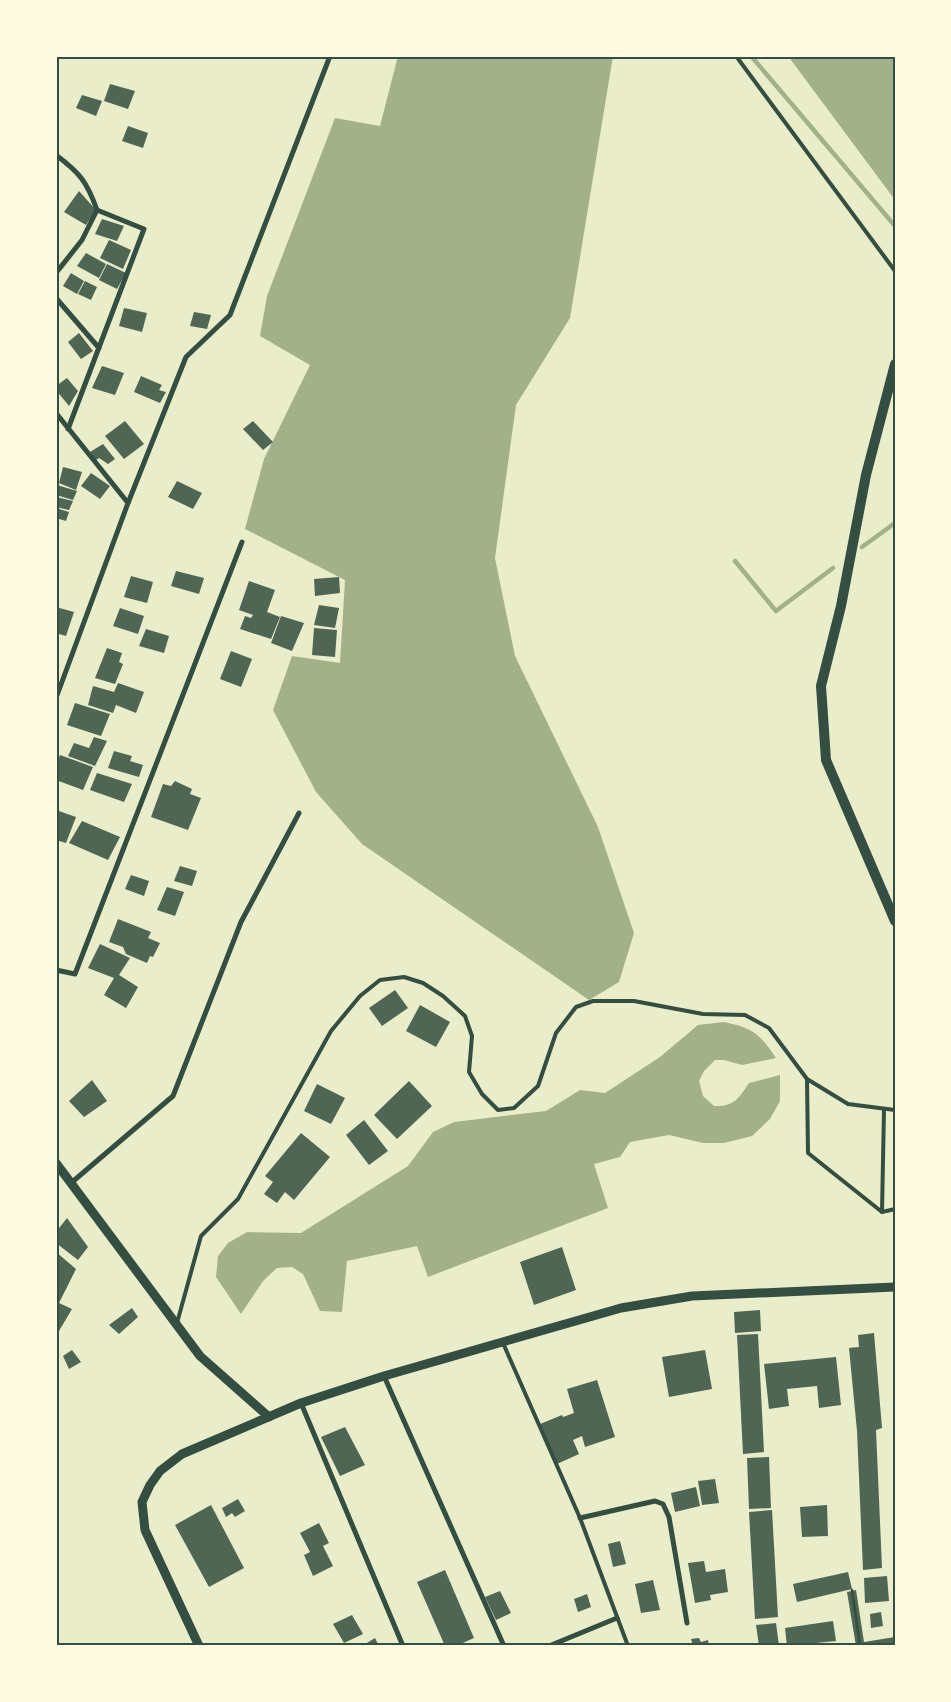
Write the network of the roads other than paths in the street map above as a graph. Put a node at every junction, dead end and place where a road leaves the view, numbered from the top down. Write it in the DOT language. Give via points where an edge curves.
graph roads {
  1 [pos="330,56"];
  2 [pos="736,56"];
  3 [pos="56,155"];
  4 [pos="97,210"];
  5 [pos="895,270"];
  6 [pos="56,273"];
  7 [pos="56,298"];
  8 [pos="99,348"];
  9 [pos="895,364"];
  10 [pos="57,415"];
  11 [pos="68,429"];
  12 [pos="128,503"];
  13 [pos="242,542"];
  14 [pos="56,698"];
  15 [pos="299,813"];
  16 [pos="895,921"];
  17 [pos="56,970"];
  18 [pos="806,1079"];
  19 [pos="884,1109"];
  20 [pos="895,1110"];
  21 [pos="56,1163"];
  22 [pos="71,1182"];
  23 [pos="895,1209"];
  24 [pos="882,1212"];
  25 [pos="895,1287"];
  26 [pos="176,1325"];
  27 [pos="503,1342"];
  28 [pos="384,1376"];
  29 [pos="301,1403"];
  30 [pos="269,1417"];
  31 [pos="580,1518"];
  32 [pos="616,1618"];
  33 [pos="687,1623"];
  34 [pos="199,1646"];
  35 [pos="403,1646"];
  36 [pos="504,1646"];
  37 [pos="549,1646"];
  38 [pos="628,1646"];
  1 -- 12 [label="street" via="230,314 186,357"];
  2 -- 5 [label="lane"];
  3 -- 4 [label="street" via="89,186"];
  4 -- 6 [label="street" via="82,240"];
  4 -- 8 [label="street" via="144,228"];
  7 -- 8 [label="street"];
  8 -- 11 [label="street"];
  9 -- 16 [label="main road" via="866,475 841,606 821,686 826,760"];
  10 -- 11 [label="street"];
  11 -- 12 [label="street"];
  12 -- 14 [label="street"];
  13 -- 17 [label="street" via="74,974"];
  15 -- 22 [label="street" via="241,922 172,1096"];
  18 -- 19 [label="lane" via="848,1104"];
  18 -- 24 [label="lane" via="808,1153"];
  18 -- 26 [label="lane" via="769,1028 745,1015 703,1014 634,1001 593,1001 576,1007 556,1033 538,1086 514,1108 498,1110 482,1094 469,1072 472,1036 465,1016 423,983 404,977 380,980 360,996 331,1031 238,1199 201,1236"];
  19 -- 20 [label="lane"];
  19 -- 24 [label="lane"];
  21 -- 22 [label="street"];
  22 -- 26 [label="street"];
  23 -- 24 [label="lane"];
  25 -- 27 [label="street" via="692,1296 621,1308"];
  26 -- 30 [label="street" via="200,1356"];
  27 -- 28 [label="street"];
  27 -- 31 [label="lane"];
  28 -- 29 [label="street"];
  28 -- 36 [label="street"];
  29 -- 30 [label="street"];
  29 -- 35 [label="street"];
  30 -- 34 [label="street" via="182,1454 160,1471 142,1502 145,1530"];
  31 -- 32 [label="lane"];
  31 -- 33 [label="street" via="656,1501 663,1504 669,1517"];
  32 -- 37 [label="street"];
  32 -- 38 [label="lane"];
}
